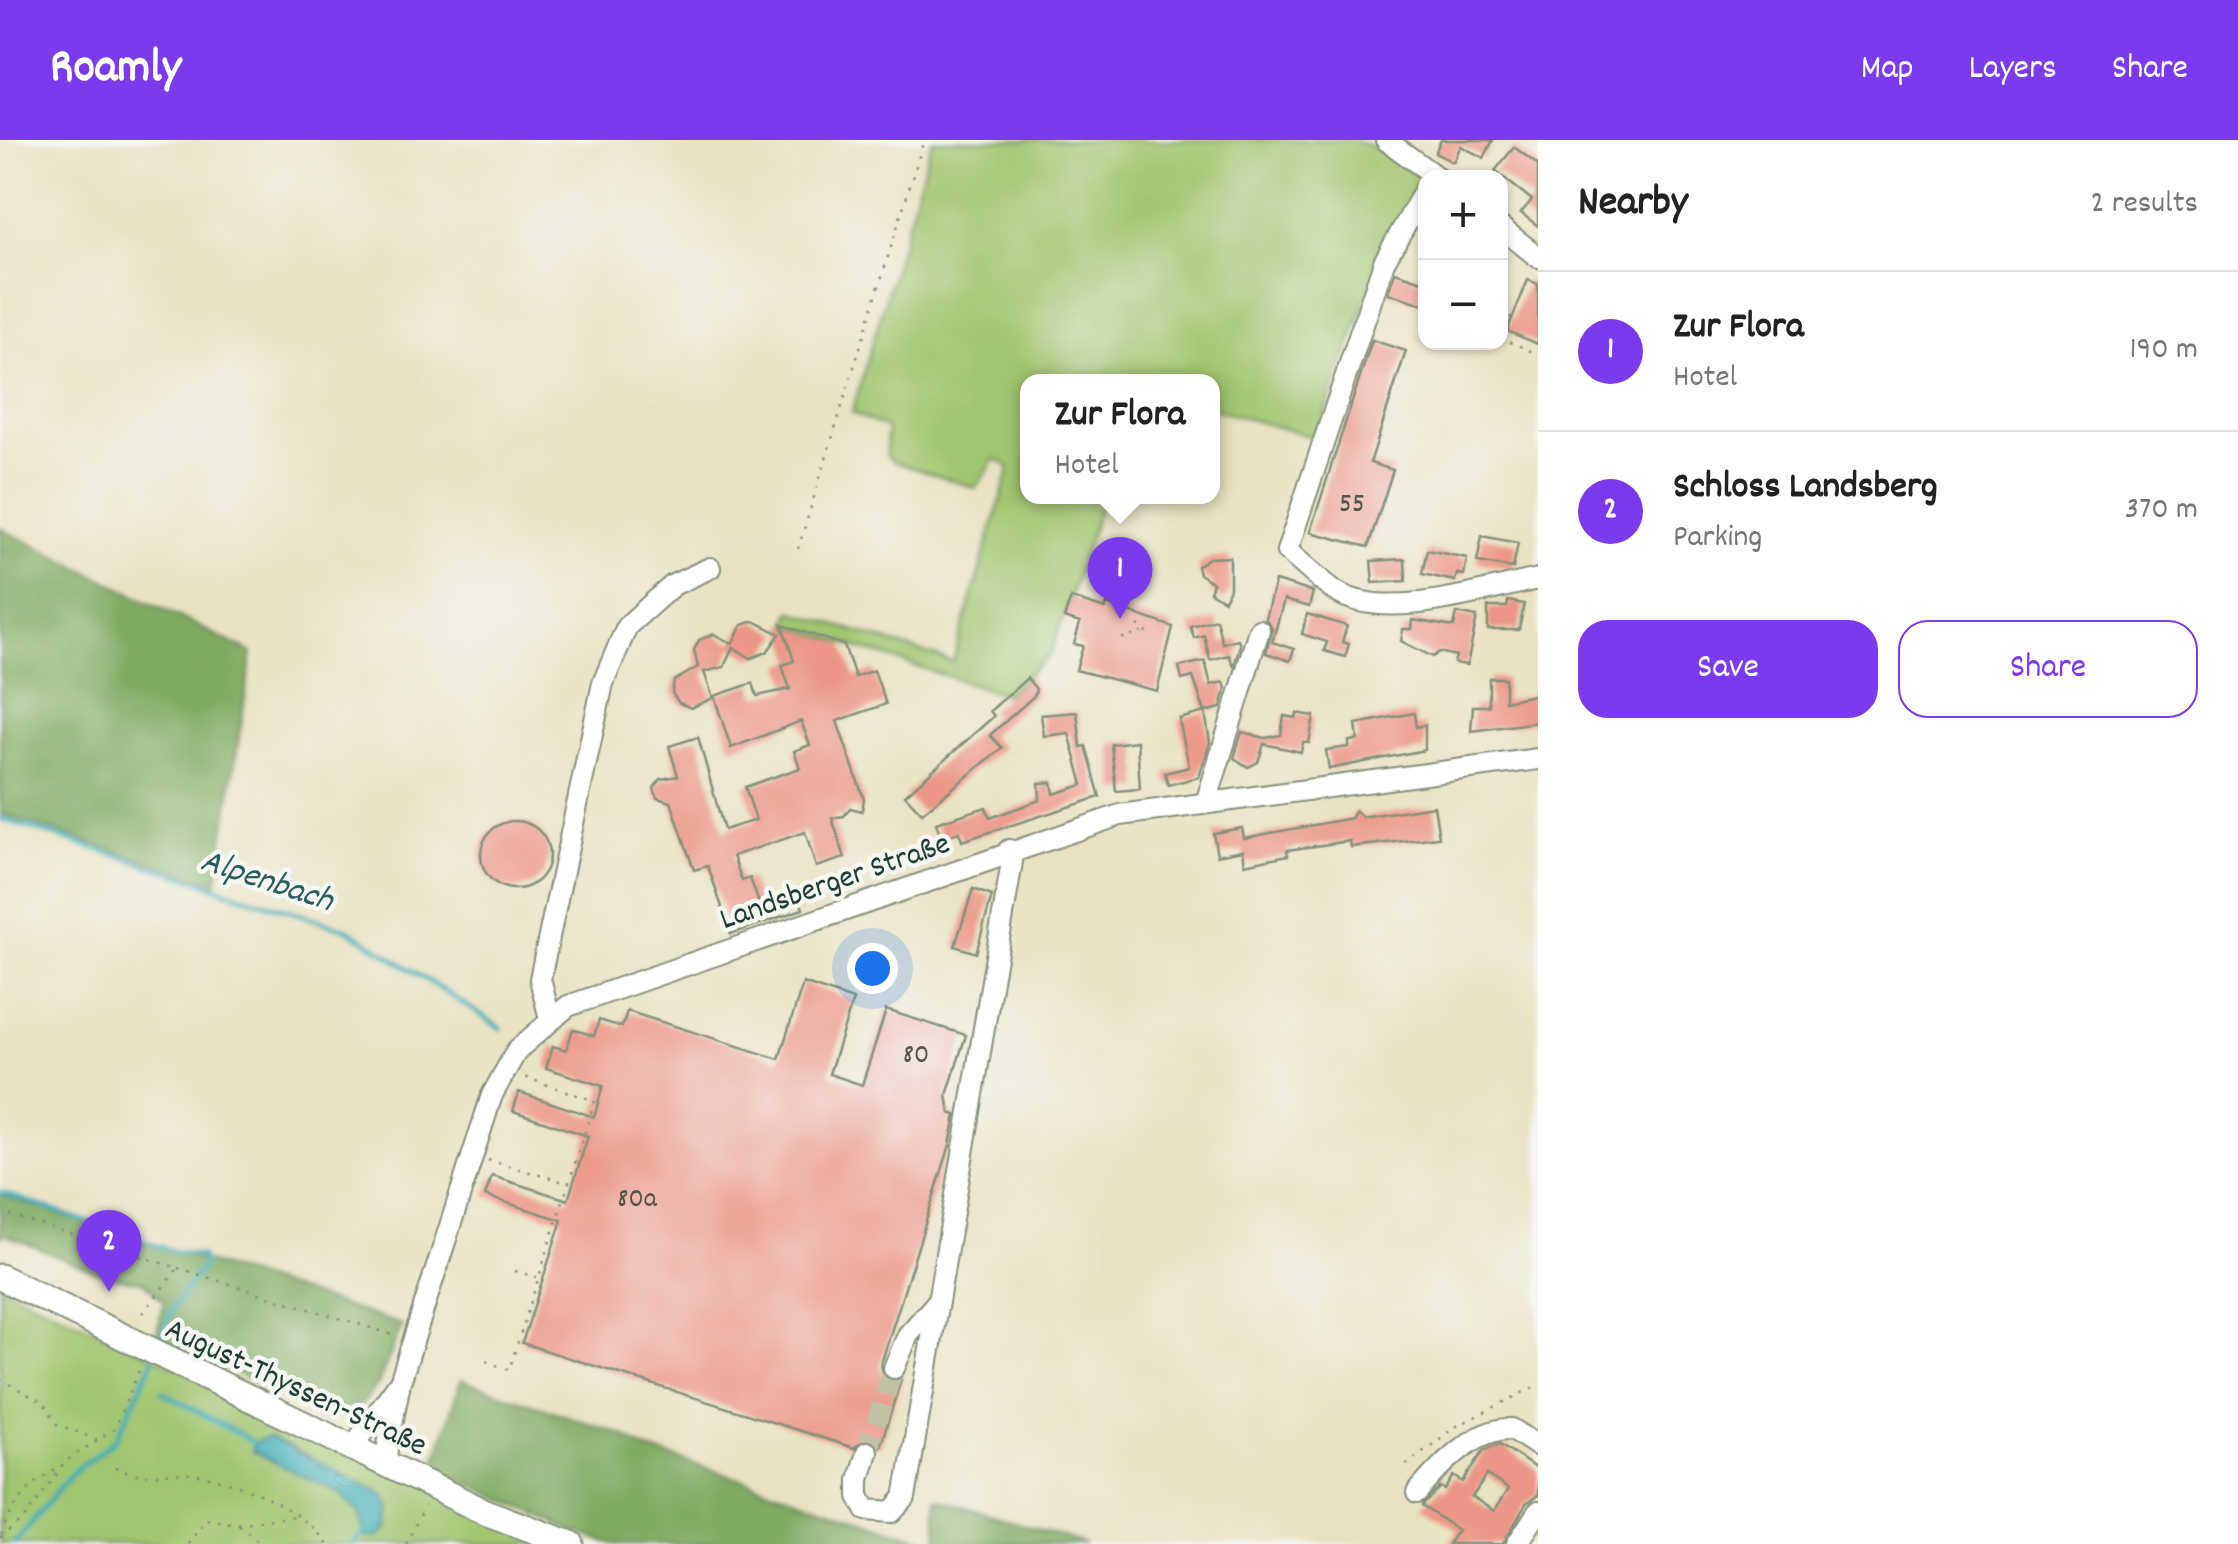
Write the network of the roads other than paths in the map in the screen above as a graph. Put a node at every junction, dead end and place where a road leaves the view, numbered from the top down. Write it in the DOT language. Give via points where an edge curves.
graph roads {
  1 [pos="1386,140"];
  2 [pos="1417,149"];
  3 [pos="1418,203"];
  4 [pos="1508,233"];
  5 [pos="1538,256"];
  6 [pos="710,568"];
  7 [pos="1538,579"];
  8 [pos="1259,630"];
  9 [pos="1538,759"];
  10 [pos="1206,803"];
  11 [pos="1008,850"];
  12 [pos="550,1019"];
  13 [pos="0,1276"];
  14 [pos="938,1301"];
  15 [pos="894,1368"];
  16 [pos="400,1382"];
  17 [pos="1538,1446"];
  18 [pos="354,1447"];
  19 [pos="868,1452"];
  20 [pos="385,1462"];
  21 [pos="1417,1493"];
  22 [pos="1538,1512"];
  23 [pos="570,1544"];
  24 [pos="1517,1544"];
  1 -- 2 [label="street"];
  3 -- 7 [label="street" via="1384,262 1287,551 1336,592 1398,606"];
  4 -- 5 [label="street"];
  6 -- 12 [label="street" via="673,584 627,626 603,683 540,979"];
  8 -- 10 [label="street"];
  9 -- 10 [label="street, Landsberger Straße"];
  10 -- 11 [label="street, Landsberger Straße" via="1120,816"];
  11 -- 12 [label="street, Landsberger Straße" via="605,990"];
  11 -- 14 [label="street" via="1012,862"];
  12 -- 16 [label="street, Landsberger Straße" via="503,1070"];
  13 -- 18 [label="main road, August-Thyssen-Straße"];
  14 -- 15 [label="street" via="908,1335"];
  14 -- 19 [label="street" via="905,1498 892,1512 866,1510 859,1496"];
  16 -- 18 [label="street, Landsberger Straße"];
  16 -- 20 [label="street, Landsberger Straße"];
  17 -- 21 [label="street" via="1512,1429 1488,1433"];
  18 -- 20 [label="main road, August-Thyssen-Straße"];
  20 -- 23 [label="main road, August-Thyssen-Straße" via="485,1512"];
  22 -- 24 [label="street"];
}
